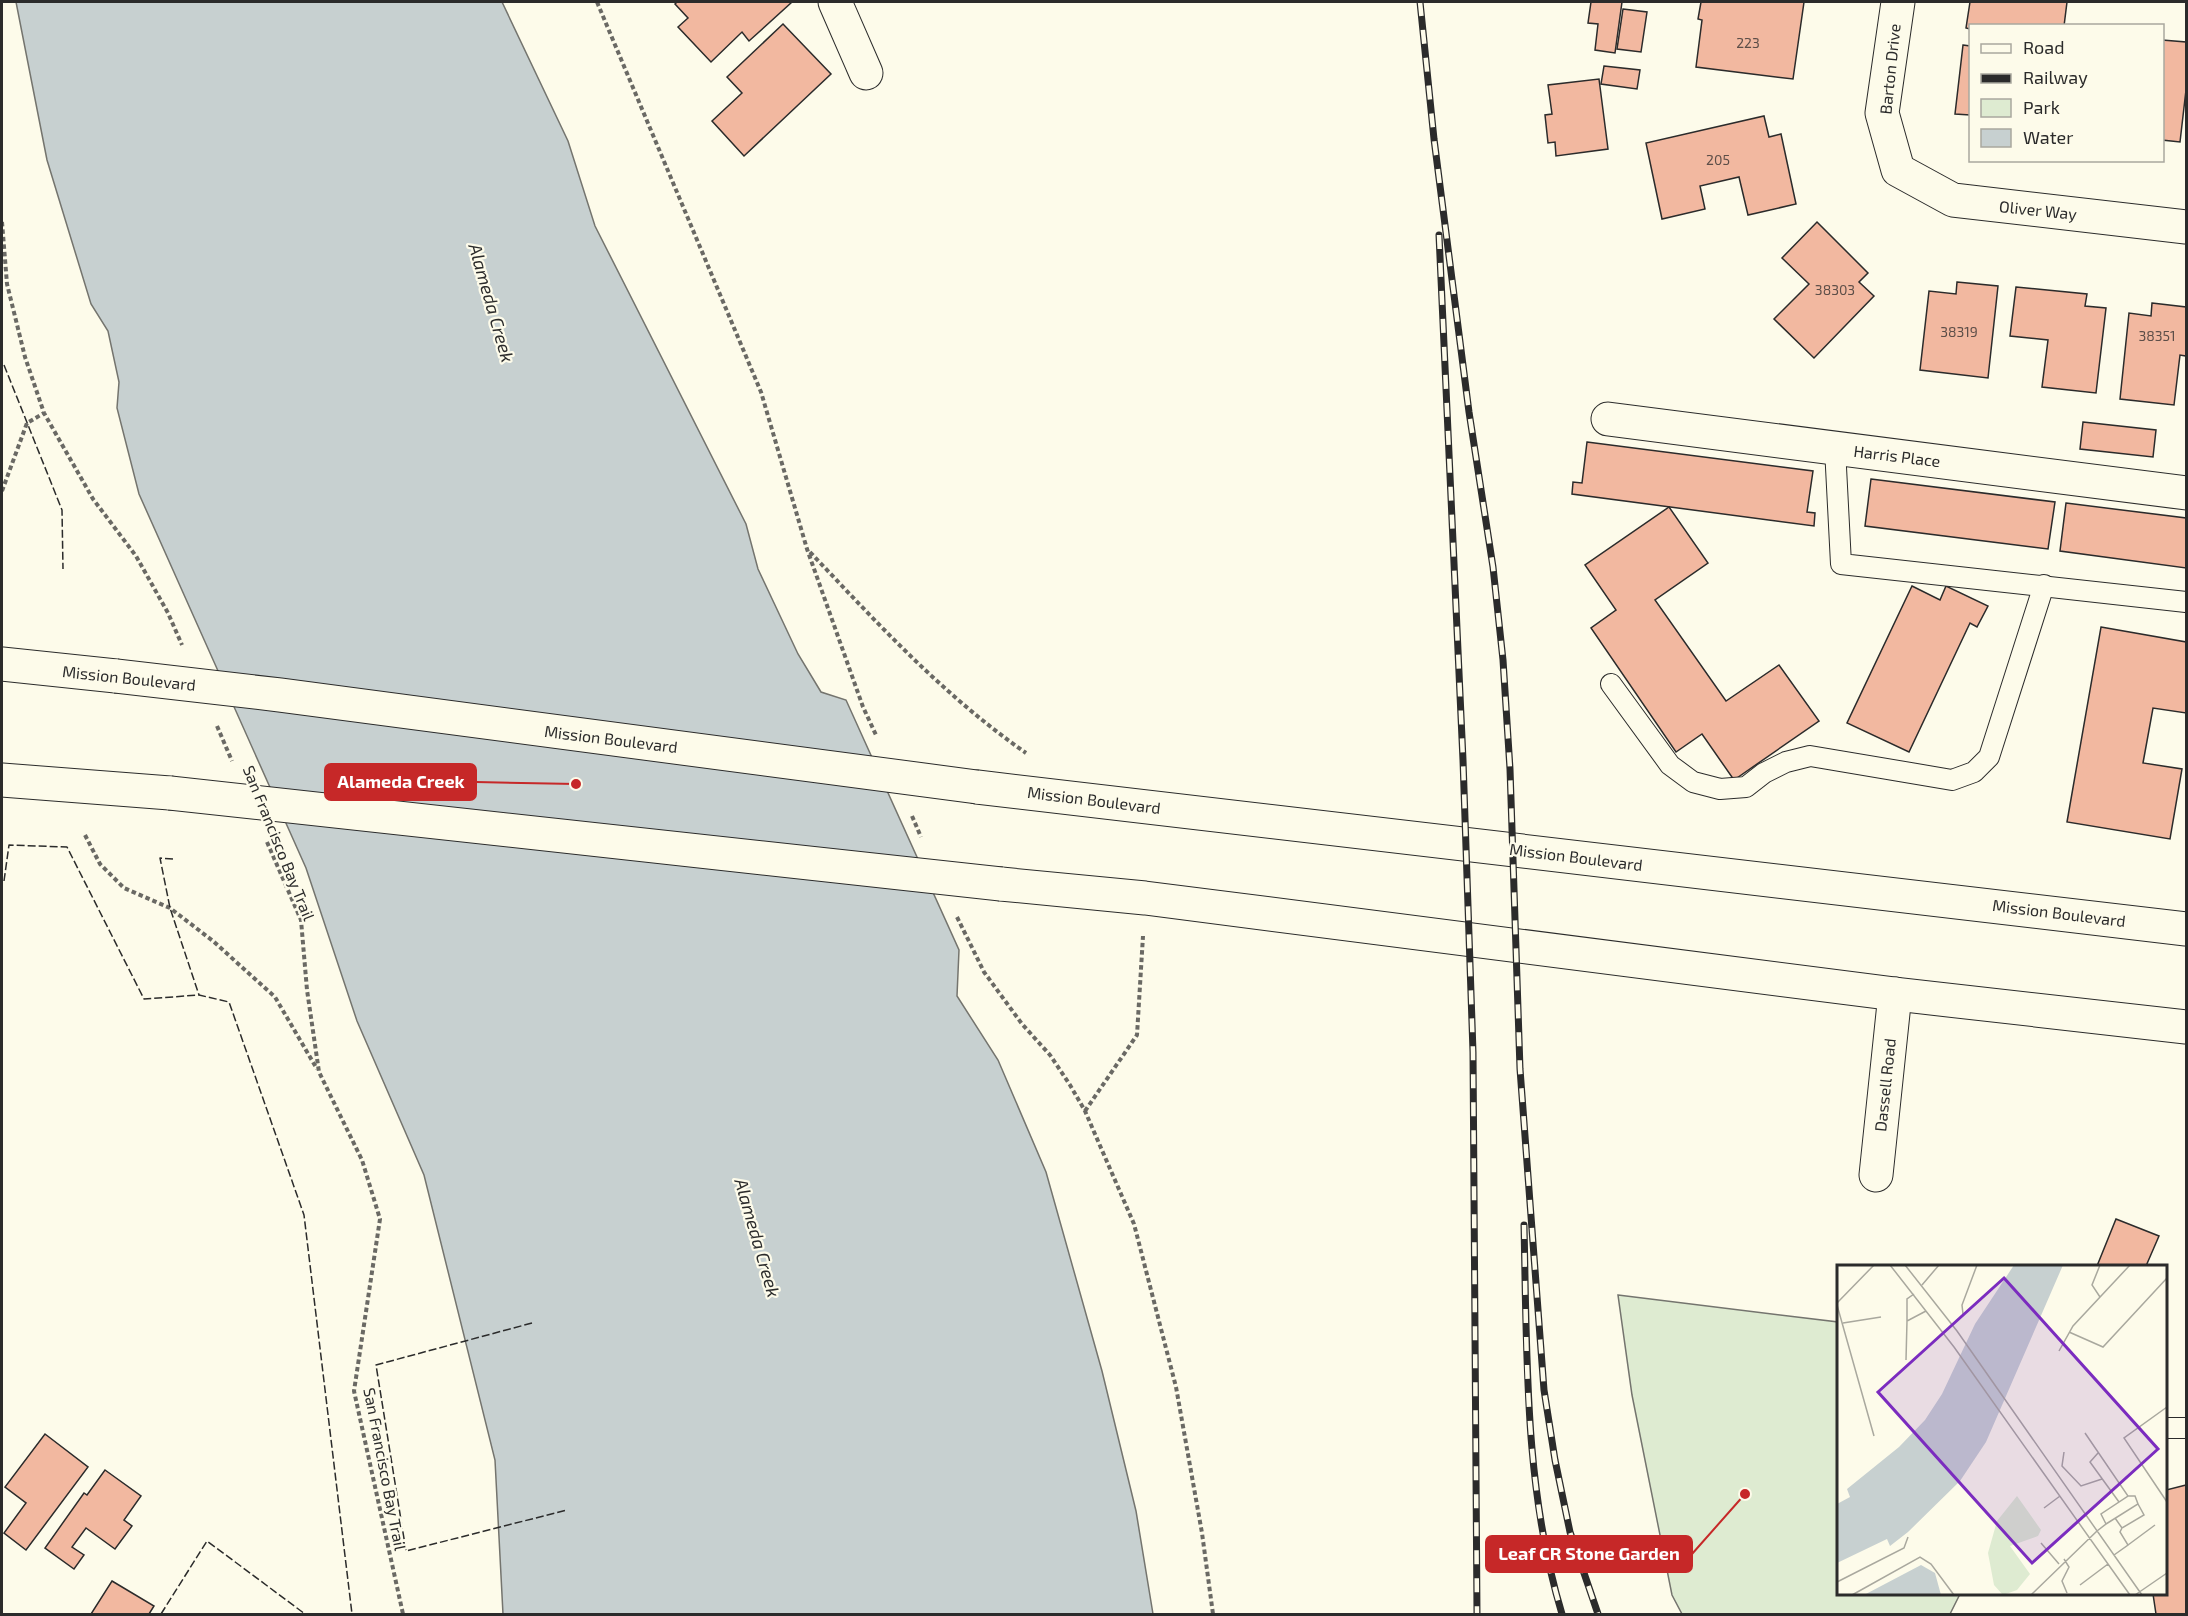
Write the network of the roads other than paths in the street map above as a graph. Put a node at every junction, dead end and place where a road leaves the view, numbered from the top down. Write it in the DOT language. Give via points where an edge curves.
graph roads {
  1 [pos="835,2"];
  2 [pos="1898,2"];
  3 [pos="866,73"];
  4 [pos="1898,170"];
  5 [pos="2187,227"];
  6 [pos="1608,419"];
  7 [pos="1836,448"];
  8 [pos="2187,493"];
  9 [pos="2044,585"];
  10 [pos="2187,602"];
  11 [pos="2,664"];
  12 [pos="1611,684"];
  13 [pos="2,780"];
  14 [pos="2187,929"];
  15 [pos="1895,994"];
  16 [pos="2187,1027"];
  17 [pos="1876,1175"];
  18 [pos="2167,1428"];
  19 [pos="2187,1428"];
  1 -- 3 [label="main road"];
  2 -- 4 [label="main road, Barton Drive" via="1882,113"];
  4 -- 5 [label="main road, Oliver Way" via="1953,200"];
  6 -- 7 [label="main road, Harris Place"];
  7 -- 8 [label="main road, Harris Place"];
  7 -- 9 [label="lane" via="1841,564"];
  9 -- 10 [label="lane"];
  9 -- 12 [label="lane" via="1989,757 1974,772 1952,780 1810,756 1786,762 1746,787 1720,789 1692,782 1670,765"];
  11 -- 14 [label="main road, Mission Boulevard, bridge" via="292,697 977,786"];
  13 -- 15 [label="main road, bridge" via="170,793 1145,898"];
  15 -- 16 [label="main road"];
  15 -- 17 [label="main road, Dassell Road"];
  18 -- 19 [label="lane"];
}
